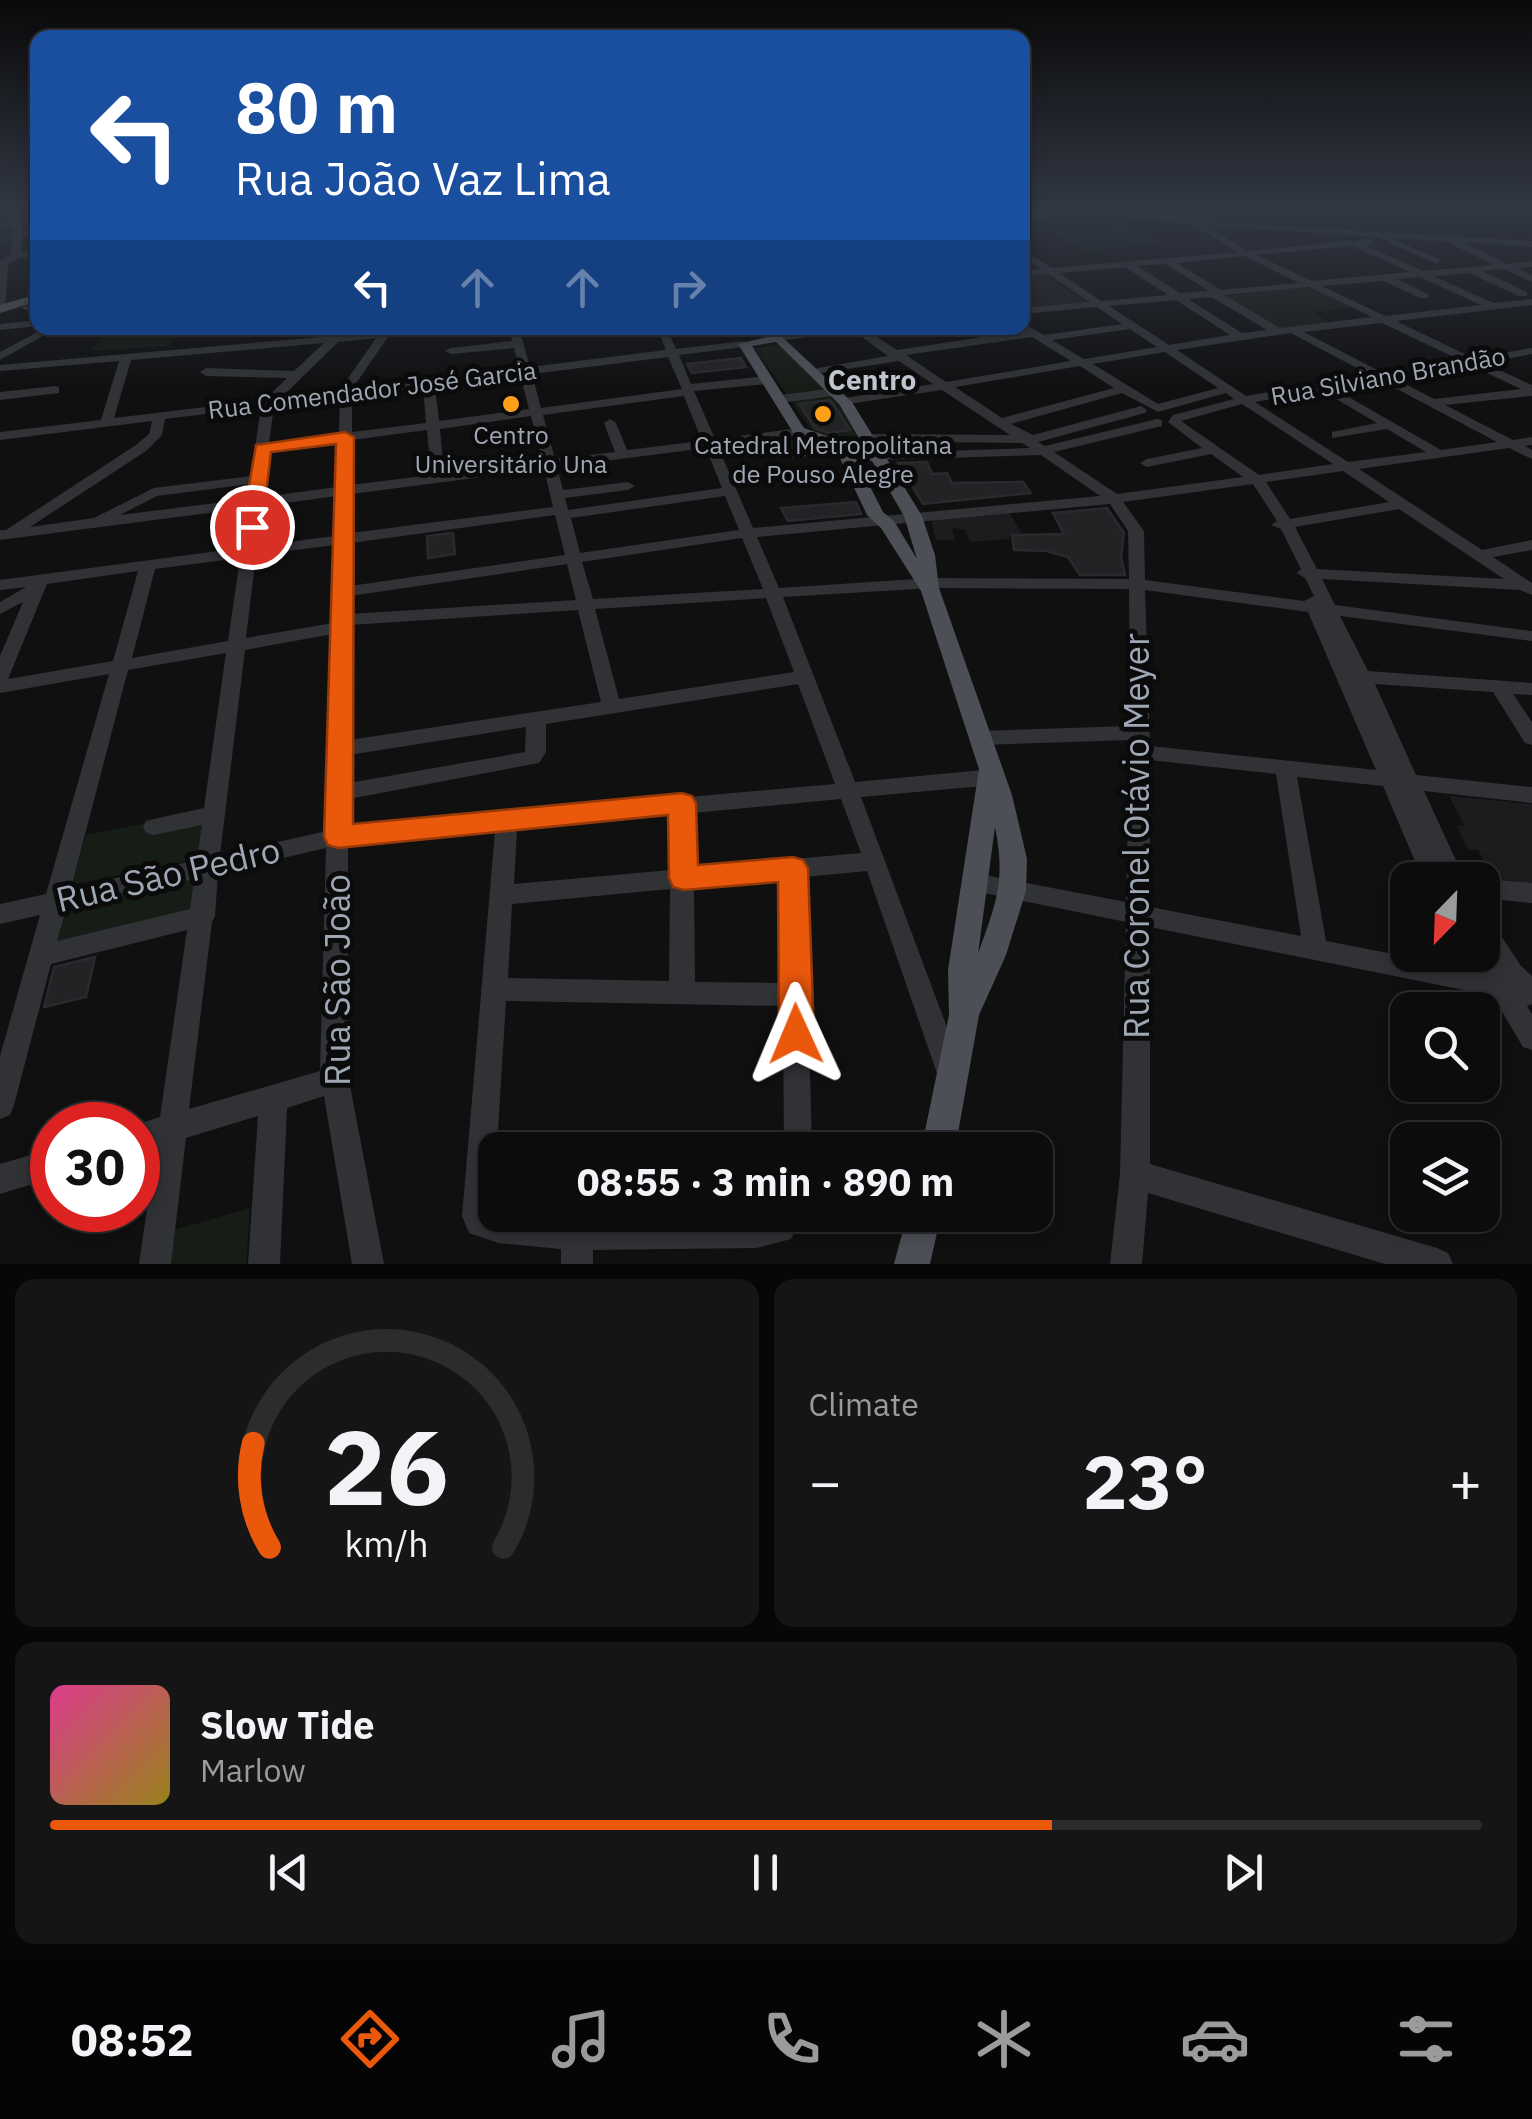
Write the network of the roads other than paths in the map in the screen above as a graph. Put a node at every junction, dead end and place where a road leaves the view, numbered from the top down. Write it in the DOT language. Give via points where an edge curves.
graph roads {
  1 [pos="2,269"];
  2 [pos="1048,269"];
  3 [pos="1077,269"];
  4 [pos="1135,269"];
  5 [pos="1180,269"];
  6 [pos="1278,269"];
  7 [pos="1408,269"];
  8 [pos="1469,269"];
  9 [pos="1051,271"];
  10 [pos="1030,273"];
  11 [pos="1418,274"];
  12 [pos="1384,277"];
  13 [pos="1310,284"];
  14 [pos="1217,294"];
  15 [pos="1180,296"];
  16 [pos="1424,296"];
  17 [pos="1528,298"];
  18 [pos="1099,304"];
  19 [pos="30,305"];
  20 [pos="1492,306"];
  21 [pos="0,311"];
  22 [pos="1030,311"];
  23 [pos="1384,319"];
  24 [pos="30,324"];
  25 [pos="0,326"];
  26 [pos="1131,326"];
  27 [pos="1293,330"];
  28 [pos="1277,331"];
  29 [pos="1030,332"];
  30 [pos="1030,333"];
  31 [pos="39,335"];
  32 [pos="338,335"];
  33 [pos="374,335"];
  34 [pos="383,335"];
  35 [pos="516,335"];
  36 [pos="665,335"];
  37 [pos="764,335"];
  38 [pos="866,335"];
  39 [pos="1012,335"];
  40 [pos="1244,336"];
  41 [pos="333,339"];
  42 [pos="54,342"];
  43 [pos="518,344"];
  44 [pos="744,344"];
  45 [pos="21,345"];
  46 [pos="251,346"];
  47 [pos="0,347"];
  48 [pos="1166,348"];
  49 [pos="450,352"];
  50 [pos="672,352"];
  51 [pos="1532,352"];
  52 [pos="126,356"];
  53 [pos="896,356"];
  54 [pos="1475,362"];
  55 [pos="1076,363"];
  56 [pos="1,365"];
  57 [pos="525,371"];
  58 [pos="818,372"];
  59 [pos="296,375"];
  60 [pos="1385,377"];
  61 [pos="766,380"];
  62 [pos="429,383"];
  63 [pos="940,386"];
  64 [pos="1326,388"];
  65 [pos="1228,389"];
  66 [pos="55,390"];
  67 [pos="687,390"];
  68 [pos="1118,390"];
  69 [pos="1532,391"];
  70 [pos="346,393"];
  71 [pos="0,396"];
  72 [pos="841,397"];
  73 [pos="780,399"];
  74 [pos="1243,400"];
  75 [pos="1435,402"];
  76 [pos="268,403"];
  77 [pos="536,412"];
  78 [pos="1158,415"];
  79 [pos="159,416"];
  80 [pos="107,422"];
  81 [pos="610,423"];
  82 [pos="999,423"];
  83 [pos="1389,425"];
  84 [pos="433,426"];
  85 [pos="800,432"];
  86 [pos="0,436"];
  87 [pos="1338,436"];
  88 [pos="345,437"];
  89 [pos="869,438"];
  90 [pos="1022,438"];
  91 [pos="1532,441"];
  92 [pos="710,444"];
  93 [pos="1512,444"];
  94 [pos="262,448"];
  95 [pos="1044,451"];
  96 [pos="1206,452"];
  97 [pos="1441,455"];
  98 [pos="1532,455"];
  99 [pos="623,456"];
  100 [pos="848,458"];
  101 [pos="881,460"];
  102 [pos="1147,463"];
  103 [pos="550,467"];
  104 [pos="1347,467"];
  105 [pos="258,478"];
  106 [pos="438,480"];
  107 [pos="1252,480"];
  108 [pos="628,486"];
  109 [pos="729,491"];
  110 [pos="344,492"];
  111 [pos="1114,499"];
  112 [pos="255,503"];
  113 [pos="1401,504"];
  114 [pos="561,507"];
  115 [pos="913,516"];
  116 [pos="881,518"];
  117 [pos="94,524"];
  118 [pos="1281,525"];
  119 [pos="748,533"];
  120 [pos="3,537"];
  121 [pos="343,539"];
  122 [pos="1532,545"];
  123 [pos="249,552"];
  124 [pos="1481,554"];
  125 [pos="916,556"];
  126 [pos="574,557"];
  127 [pos="148,565"];
  128 [pos="1306,573"];
  129 [pos="40,582"];
  130 [pos="1138,584"];
  131 [pos="0,585"];
  132 [pos="928,585"];
  133 [pos="1528,587"];
  134 [pos="772,590"];
  135 [pos="342,592"];
  136 [pos="585,602"];
  137 [pos="0,608"];
  138 [pos="1324,611"];
  139 [pos="342,623"];
  140 [pos="1532,636"];
  141 [pos="237,645"];
  142 [pos="120,666"];
  143 [pos="1352,676"];
  144 [pos="803,677"];
  145 [pos="0,678"];
  146 [pos="1499,686"];
  147 [pos="0,688"];
  148 [pos="1532,690"];
  149 [pos="612,707"];
  150 [pos="536,720"];
  151 [pos="982,738"];
  152 [pos="1532,738"];
  153 [pos="1140,743"];
  154 [pos="339,749"];
  155 [pos="1284,768"];
  156 [pos="991,774"];
  157 [pos="1402,782"];
  158 [pos="846,788"];
  159 [pos="338,793"];
  160 [pos="1532,795"];
  161 [pos="682,803"];
  162 [pos="216,814"];
  163 [pos="508,820"];
  164 [pos="154,827"];
  165 [pos="338,837"];
  166 [pos="875,861"];
  167 [pos="1429,862"];
  168 [pos="1443,862"];
  169 [pos="210,864"];
  170 [pos="793,868"];
  171 [pos="684,878"];
  172 [pos="974,882"];
  173 [pos="1013,890"];
  174 [pos="1500,890"];
  175 [pos="1532,894"];
  176 [pos="502,895"];
  177 [pos="56,900"];
  178 [pos="0,914"];
  179 [pos="1138,915"];
  180 [pos="202,916"];
  181 [pos="1315,950"];
  182 [pos="41,956"];
  183 [pos="1511,985"];
  184 [pos="495,989"];
  185 [pos="682,992"];
  186 [pos="796,995"];
  187 [pos="927,1013"];
  188 [pos="962,1024"];
  189 [pos="1532,1038"];
  190 [pos="952,1078"];
  191 [pos="334,1080"];
  192 [pos="273,1098"];
  193 [pos="0,1106"];
  194 [pos="174,1128"];
  195 [pos="160,1132"];
  196 [pos="798,1132"];
  197 [pos="942,1132"];
  198 [pos="30,1170"];
  199 [pos="1135,1174"];
  200 [pos="0,1179"];
  201 [pos="770,1232"];
  202 [pos="920,1232"];
  203 [pos="577,1249"];
  204 [pos="156,1264"];
  205 [pos="264,1264"];
  206 [pos="368,1264"];
  207 [pos="912,1264"];
  208 [pos="1126,1264"];
  209 [pos="1437,1264"];
  1 -- 21 [label="street"];
  2 -- 9 [label="street"];
  3 -- 9 [label="street"];
  4 -- 15 [label="street"];
  5 -- 14 [label="street"];
  6 -- 13 [label="street"];
  7 -- 11 [label="street"];
  8 -- 11 [label="street"];
  8 -- 17 [label="street"];
  9 -- 10 [label="street"];
  9 -- 18 [label="street"];
  11 -- 12 [label="street"];
  11 -- 20 [label="street"];
  12 -- 13 [label="street"];
  12 -- 16 [label="street"];
  13 -- 14 [label="street"];
  13 -- 23 [label="street"];
  14 -- 15 [label="street"];
  14 -- 28 [label="street"];
  15 -- 18 [label="street"];
  15 -- 40 [label="street"];
  17 -- 20 [label="street"];
  18 -- 22 [label="street"];
  18 -- 26 [label="street"];
  19 -- 21 [label="main road"];
  20 -- 23 [label="street"];
  23 -- 27 [label="street"];
  23 -- 54 [label="street"];
  24 -- 25 [label="street"];
  26 -- 29 [label="street"];
  26 -- 48 [label="street"];
  27 -- 28 [label="street"];
  27 -- 60 [label="street"];
  28 -- 40 [label="street"];
  30 -- 55 [label="street"];
  31 -- 45 [label="street"];
  32 -- 41 [label="street"];
  33 -- 41 [label="street"];
  34 -- 70 [label="street"];
  35 -- 43 [label="street"];
  36 -- 50 [label="street"];
  37 -- 44 [label="main road"];
  37 -- 58 [label="main road"];
  38 -- 53 [label="street, Rua Coronel Otávio Meyer"];
  39 -- 53 [label="street"];
  40 -- 48 [label="street"];
  41 -- 46 [label="street"];
  41 -- 59 [label="street"];
  42 -- 45 [label="street"];
  43 -- 49 [label="street"];
  43 -- 57 [label="street"];
  44 -- 50 [label="street, Rua Comendador José Garcia"];
  44 -- 61 [label="main road"];
  45 -- 47 [label="street"];
  45 -- 56 [label="street"];
  46 -- 52 [label="street"];
  46 -- 59 [label="street" via="206,372"];
  48 -- 55 [label="street"];
  48 -- 65 [label="street"];
  50 -- 57 [label="street, Rua Comendador José Garcia"];
  50 -- 67 [label="street"];
  51 -- 54 [label="street, Rua Silviano Brandão"];
  52 -- 56 [label="street"];
  52 -- 80 [label="street"];
  53 -- 58 [label="street"];
  53 -- 63 [label="street, Rua Coronel Otávio Meyer"];
  54 -- 60 [label="street, Rua Silviano Brandão"];
  54 -- 69 [label="street"];
  55 -- 63 [label="street"];
  55 -- 68 [label="street"];
  57 -- 62 [label="street, Rua Comendador José Garcia"];
  57 -- 77 [label="street"];
  58 -- 72 [label="main road"];
  59 -- 76 [label="street"];
  60 -- 64 [label="street, Rua Silviano Brandão"];
  60 -- 75 [label="street"];
  61 -- 67 [label="street"];
  61 -- 73 [label="main road"];
  62 -- 70 [label="street, Rua Comendador José Garcia"];
  62 -- 84 [label="street"];
  63 -- 72 [label="street"];
  63 -- 82 [label="street, Rua Coronel Otávio Meyer"];
  64 -- 74 [label="street, Rua Silviano Brandão"];
  64 -- 83 [label="street"];
  65 -- 74 [label="street"];
  65 -- 78 [label="street"];
  66 -- 71 [label="street"];
  67 -- 77 [label="street"];
  67 -- 92 [label="street"];
  68 -- 78 [label="street"];
  68 -- 82 [label="street"];
  69 -- 75 [label="street"];
  70 -- 76 [label="street, Rua Comendador José Garcia"];
  70 -- 88 [label="street, Rua São João"];
  72 -- 73 [label="street"];
  72 -- 89 [label="main road"];
  73 -- 85 [label="main road"];
  74 -- 78 [label="street, Rua Silviano Brandão"];
  74 -- 104 [label="street"];
  75 -- 93 [label="street"];
  76 -- 79 [label="street, Rua Comendador José Garcia"];
  76 -- 94 [label="street"];
  77 -- 84 [label="street"];
  77 -- 103 [label="street"];
  78 -- 90 [label="street"];
  78 -- 95 [label="street"];
  78 -- 96 [label="street"];
  78 -- 107 [label="street"];
  79 -- 80 [label="street, Rua Comendador José Garcia"];
  79 -- 120 [label="street" via="155,435 142,448"];
  80 -- 86 [label="street, Rua Comendador José Garcia"];
  81 -- 99 [label="street"];
  82 -- 90 [label="street, Rua Coronel Otávio Meyer"];
  83 -- 87 [label="street"];
  83 -- 97 [label="street"];
  84 -- 88 [label="street"];
  84 -- 106 [label="street"];
  85 -- 92 [label="street"];
  85 -- 100 [label="main road" via="828,441"];
  88 -- 94 [label="street"];
  88 -- 110 [label="street, Rua São João"];
  89 -- 90 [label="street"];
  89 -- 101 [label="main road"];
  90 -- 95 [label="street, Rua Coronel Otávio Meyer"];
  91 -- 93 [label="street"];
  92 -- 99 [label="street"];
  92 -- 109 [label="street"];
  93 -- 97 [label="street"];
  93 -- 98 [label="street"];
  94 -- 105 [label="street"];
  95 -- 101 [label="street"];
  95 -- 111 [label="street, Rua Coronel Otávio Meyer"];
  96 -- 102 [label="street"];
  96 -- 107 [label="street"];
  97 -- 104 [label="street"];
  99 -- 103 [label="street"];
  100 -- 101 [label="main road"];
  100 -- 116 [label="main road"];
  101 -- 115 [label="main road"];
  103 -- 106 [label="street"];
  103 -- 114 [label="street"];
  104 -- 107 [label="street"];
  104 -- 113 [label="street"];
  105 -- 112 [label="street"];
  105 -- 117 [label="street" via="154,492"];
  106 -- 110 [label="street"];
  107 -- 111 [label="street"];
  107 -- 118 [label="street"];
  108 -- 114 [label="street"];
  109 -- 114 [label="street"];
  109 -- 119 [label="street"];
  110 -- 112 [label="street"];
  110 -- 121 [label="street, Rua São João"];
  111 -- 115 [label="street"];
  111 -- 130 [label="street, Rua Coronel Otávio Meyer" via="1136,532"];
  112 -- 117 [label="street"];
  112 -- 123 [label="street"];
  113 -- 118 [label="street"];
  113 -- 124 [label="street"];
  114 -- 121 [label="street"];
  114 -- 126 [label="street"];
  115 -- 116 [label="street"];
  115 -- 125 [label="main road"];
  116 -- 119 [label="street"];
  116 -- 125 [label="main road"];
  117 -- 120 [label="street"];
  118 -- 128 [label="street"];
  119 -- 126 [label="street"];
  119 -- 134 [label="street"];
  121 -- 123 [label="street"];
  121 -- 135 [label="street, Rua São João"];
  122 -- 124 [label="street"];
  123 -- 127 [label="street"];
  123 -- 141 [label="street"];
  124 -- 133 [label="street"];
  125 -- 132 [label="main road"];
  126 -- 135 [label="street"];
  126 -- 136 [label="street"];
  127 -- 129 [label="street"];
  127 -- 142 [label="street"];
  128 -- 133 [label="street"];
  128 -- 138 [label="street"];
  129 -- 131 [label="street"];
  129 -- 137 [label="street"];
  129 -- 145 [label="street"];
  130 -- 132 [label="street"];
  130 -- 138 [label="street"];
  130 -- 153 [label="street, Rua Coronel Otávio Meyer"];
  132 -- 134 [label="street"];
  132 -- 151 [label="main road"];
  134 -- 136 [label="street"];
  134 -- 144 [label="street"];
  135 -- 139 [label="street, Rua São João"];
  136 -- 139 [label="street"];
  136 -- 149 [label="street"];
  138 -- 140 [label="street"];
  138 -- 143 [label="street"];
  139 -- 141 [label="street"];
  139 -- 154 [label="street, Rua São João"];
  141 -- 142 [label="street"];
  141 -- 162 [label="street"];
  142 -- 147 [label="street"];
  142 -- 177 [label="street"];
  143 -- 146 [label="street"];
  143 -- 157 [label="street"];
  144 -- 149 [label="street"];
  144 -- 158 [label="street"];
  146 -- 148 [label="street"];
  146 -- 152 [label="street"];
  149 -- 150 [label="street"];
  150 -- 154 [label="street"];
  150 -- 159 [label="street" via="532,758"];
  151 -- 153 [label="street"];
  151 -- 156 [label="main road"];
  153 -- 155 [label="street"];
  153 -- 179 [label="street, Rua Coronel Otávio Meyer"];
  154 -- 159 [label="street, Rua São João"];
  155 -- 157 [label="street"];
  155 -- 181 [label="street"];
  156 -- 158 [label="street, Rua São Pedro"];
  156 -- 172 [label="main road"];
  156 -- 173 [label="main road" via="1014,859"];
  157 -- 160 [label="street"];
  157 -- 167 [label="street"];
  157 -- 168 [label="street"];
  158 -- 161 [label="street, Rua São Pedro"];
  158 -- 166 [label="street"];
  159 -- 165 [label="street, Rua São João"];
  161 -- 163 [label="street, Rua São Pedro"];
  161 -- 171 [label="street"];
  162 -- 164 [label="street"];
  162 -- 169 [label="street"];
  163 -- 165 [label="street, Rua São Pedro"];
  163 -- 176 [label="street"];
  165 -- 169 [label="street, Rua São Pedro"];
  165 -- 191 [label="street, Rua São João"];
  166 -- 170 [label="street"];
  166 -- 187 [label="street"];
  169 -- 177 [label="street, Rua São Pedro"];
  169 -- 180 [label="street"];
  170 -- 171 [label="street"];
  170 -- 186 [label="street"];
  171 -- 176 [label="street"];
  171 -- 185 [label="street"];
  172 -- 173 [label="street"];
  172 -- 188 [label="main road"];
  173 -- 179 [label="street"];
  173 -- 188 [label="main road"];
  174 -- 175 [label="street"];
  176 -- 184 [label="street"];
  177 -- 178 [label="street, Rua São Pedro"];
  177 -- 182 [label="street"];
  179 -- 181 [label="street"];
  179 -- 199 [label="street, Rua Coronel Otávio Meyer"];
  180 -- 182 [label="street"];
  180 -- 194 [label="street"];
  181 -- 183 [label="street"];
  182 -- 193 [label="street"];
  183 -- 189 [label="street"];
  184 -- 185 [label="street"];
  184 -- 203 [label="street" via="478,1216 495,1229"];
  185 -- 186 [label="street"];
  186 -- 196 [label="street"];
  187 -- 188 [label="street" via="948,1028"];
  187 -- 190 [label="street"];
  188 -- 190 [label="main road"];
  190 -- 197 [label="main road"];
  191 -- 192 [label="street"];
  191 -- 206 [label="street, Rua São João"];
  192 -- 194 [label="street"];
  192 -- 205 [label="street"];
  194 -- 195 [label="street"];
  194 -- 204 [label="street"];
  198 -- 200 [label="street"];
  199 -- 208 [label="street, Rua Coronel Otávio Meyer"];
  199 -- 209 [label="street"];
  201 -- 203 [label="street"];
  202 -- 207 [label="main road"];
}
